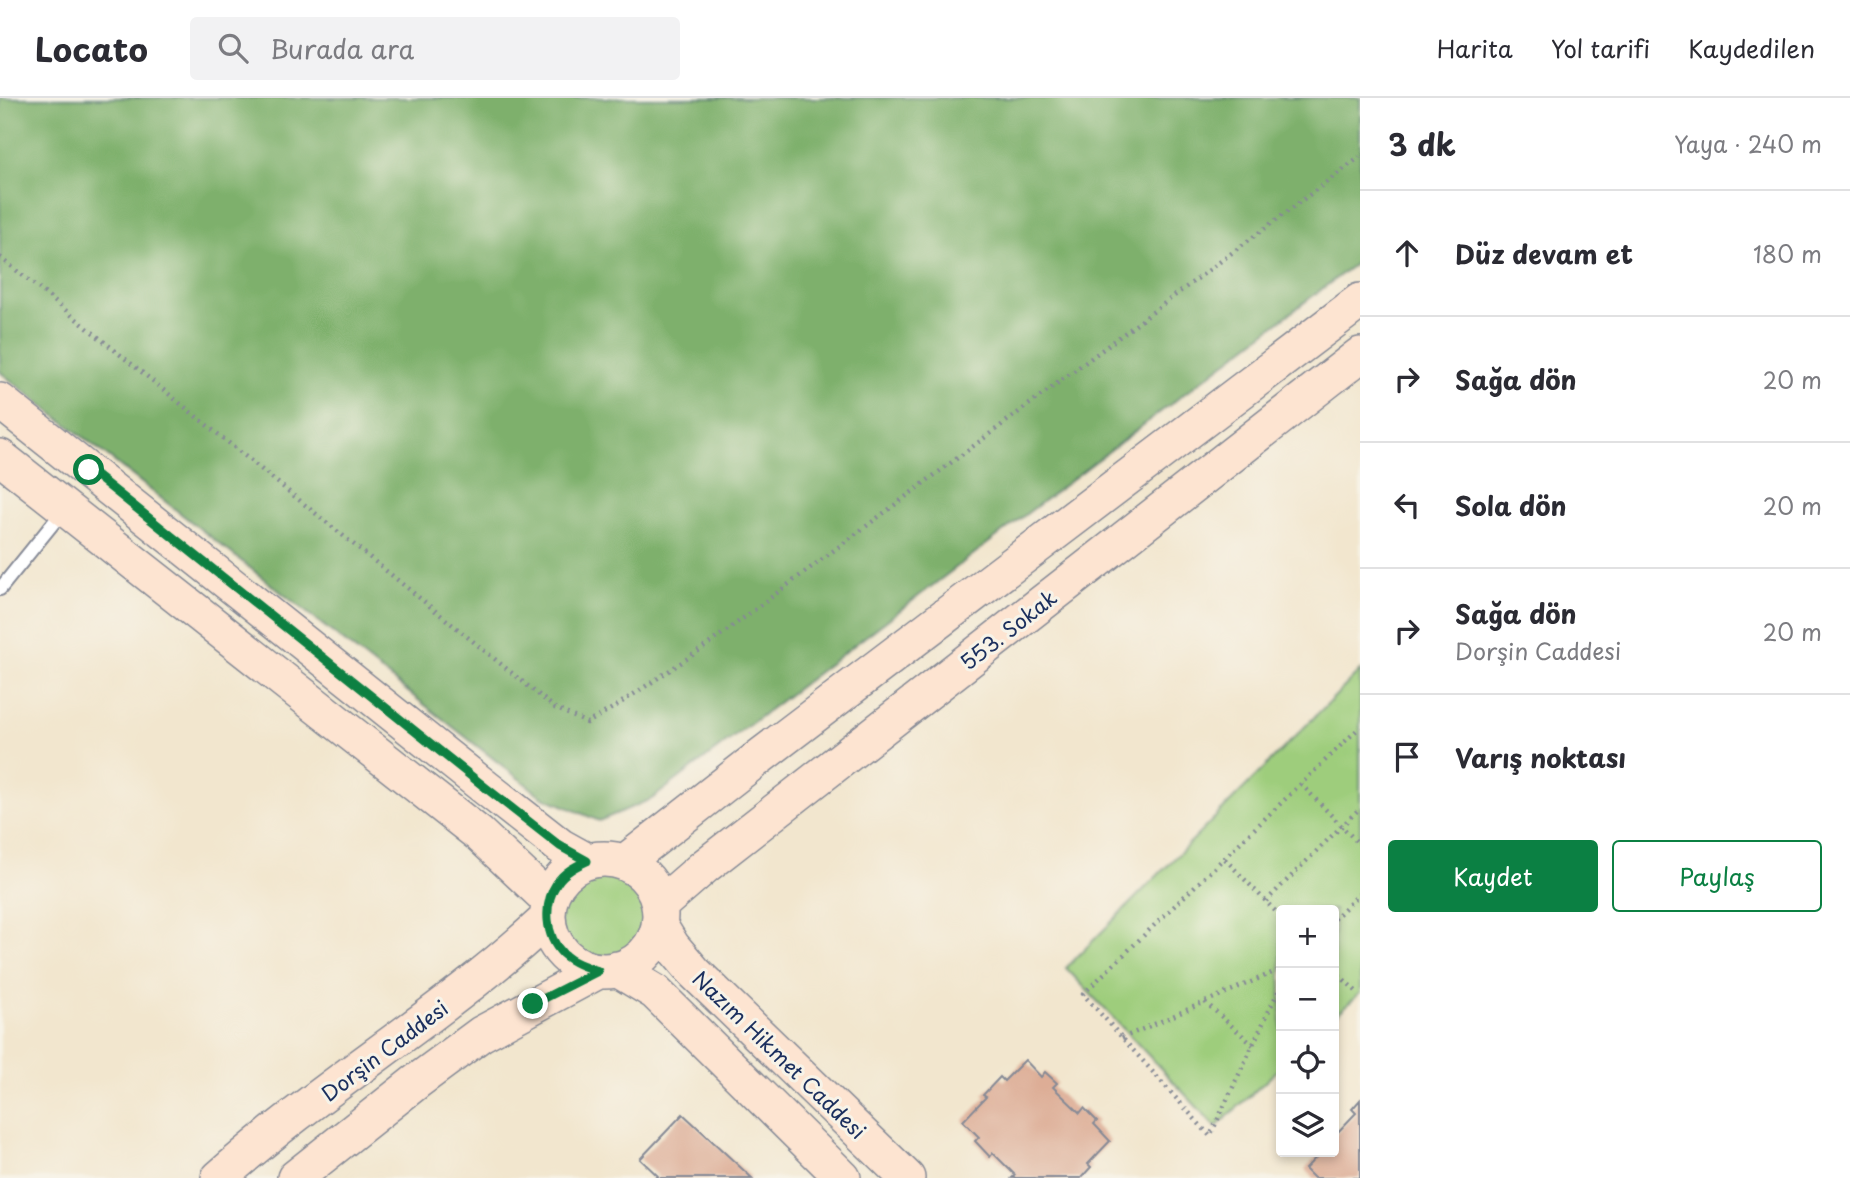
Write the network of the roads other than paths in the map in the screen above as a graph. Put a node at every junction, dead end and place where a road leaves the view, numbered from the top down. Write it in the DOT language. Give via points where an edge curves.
graph roads {
  1 [pos="1360,301"];
  2 [pos="1360,355"];
  3 [pos="0,401"];
  4 [pos="0,457"];
  5 [pos="65,508"];
  6 [pos="0,589"];
  7 [pos="587,861"];
  8 [pos="625,862"];
  9 [pos="548,910"];
  10 [pos="659,916"];
  11 [pos="607,970"];
  12 [pos="219,1178"];
  13 [pos="295,1178"];
  14 [pos="843,1178"];
  15 [pos="907,1178"];
  1 -- 8 [label="main road"];
  2 -- 10 [label="main road, 553. Sokak" via="705,866"];
  3 -- 7 [label="main road" via="560,846"];
  4 -- 5 [label="main road"];
  5 -- 6 [label="lane"];
  5 -- 9 [label="main road" via="479,834"];
  7 -- 8 [label="main road"];
  7 -- 9 [label="main road" via="570,869 557,883"];
  8 -- 10 [label="main road" via="653,888"];
  9 -- 11 [label="main road" via="552,938 563,954 579,965"];
  9 -- 12 [label="main road, Dorşin Caddesi" via="504,959"];
  10 -- 11 [label="main road" via="654,940 645,954 632,964"];
  10 -- 15 [label="main road, Nazım Hikmet Caddesi" via="672,946 695,973"];
  11 -- 13 [label="main road" via="481,1034"];
  11 -- 14 [label="main road, Nazım Hikmet Caddesi" via="655,992"];
}
